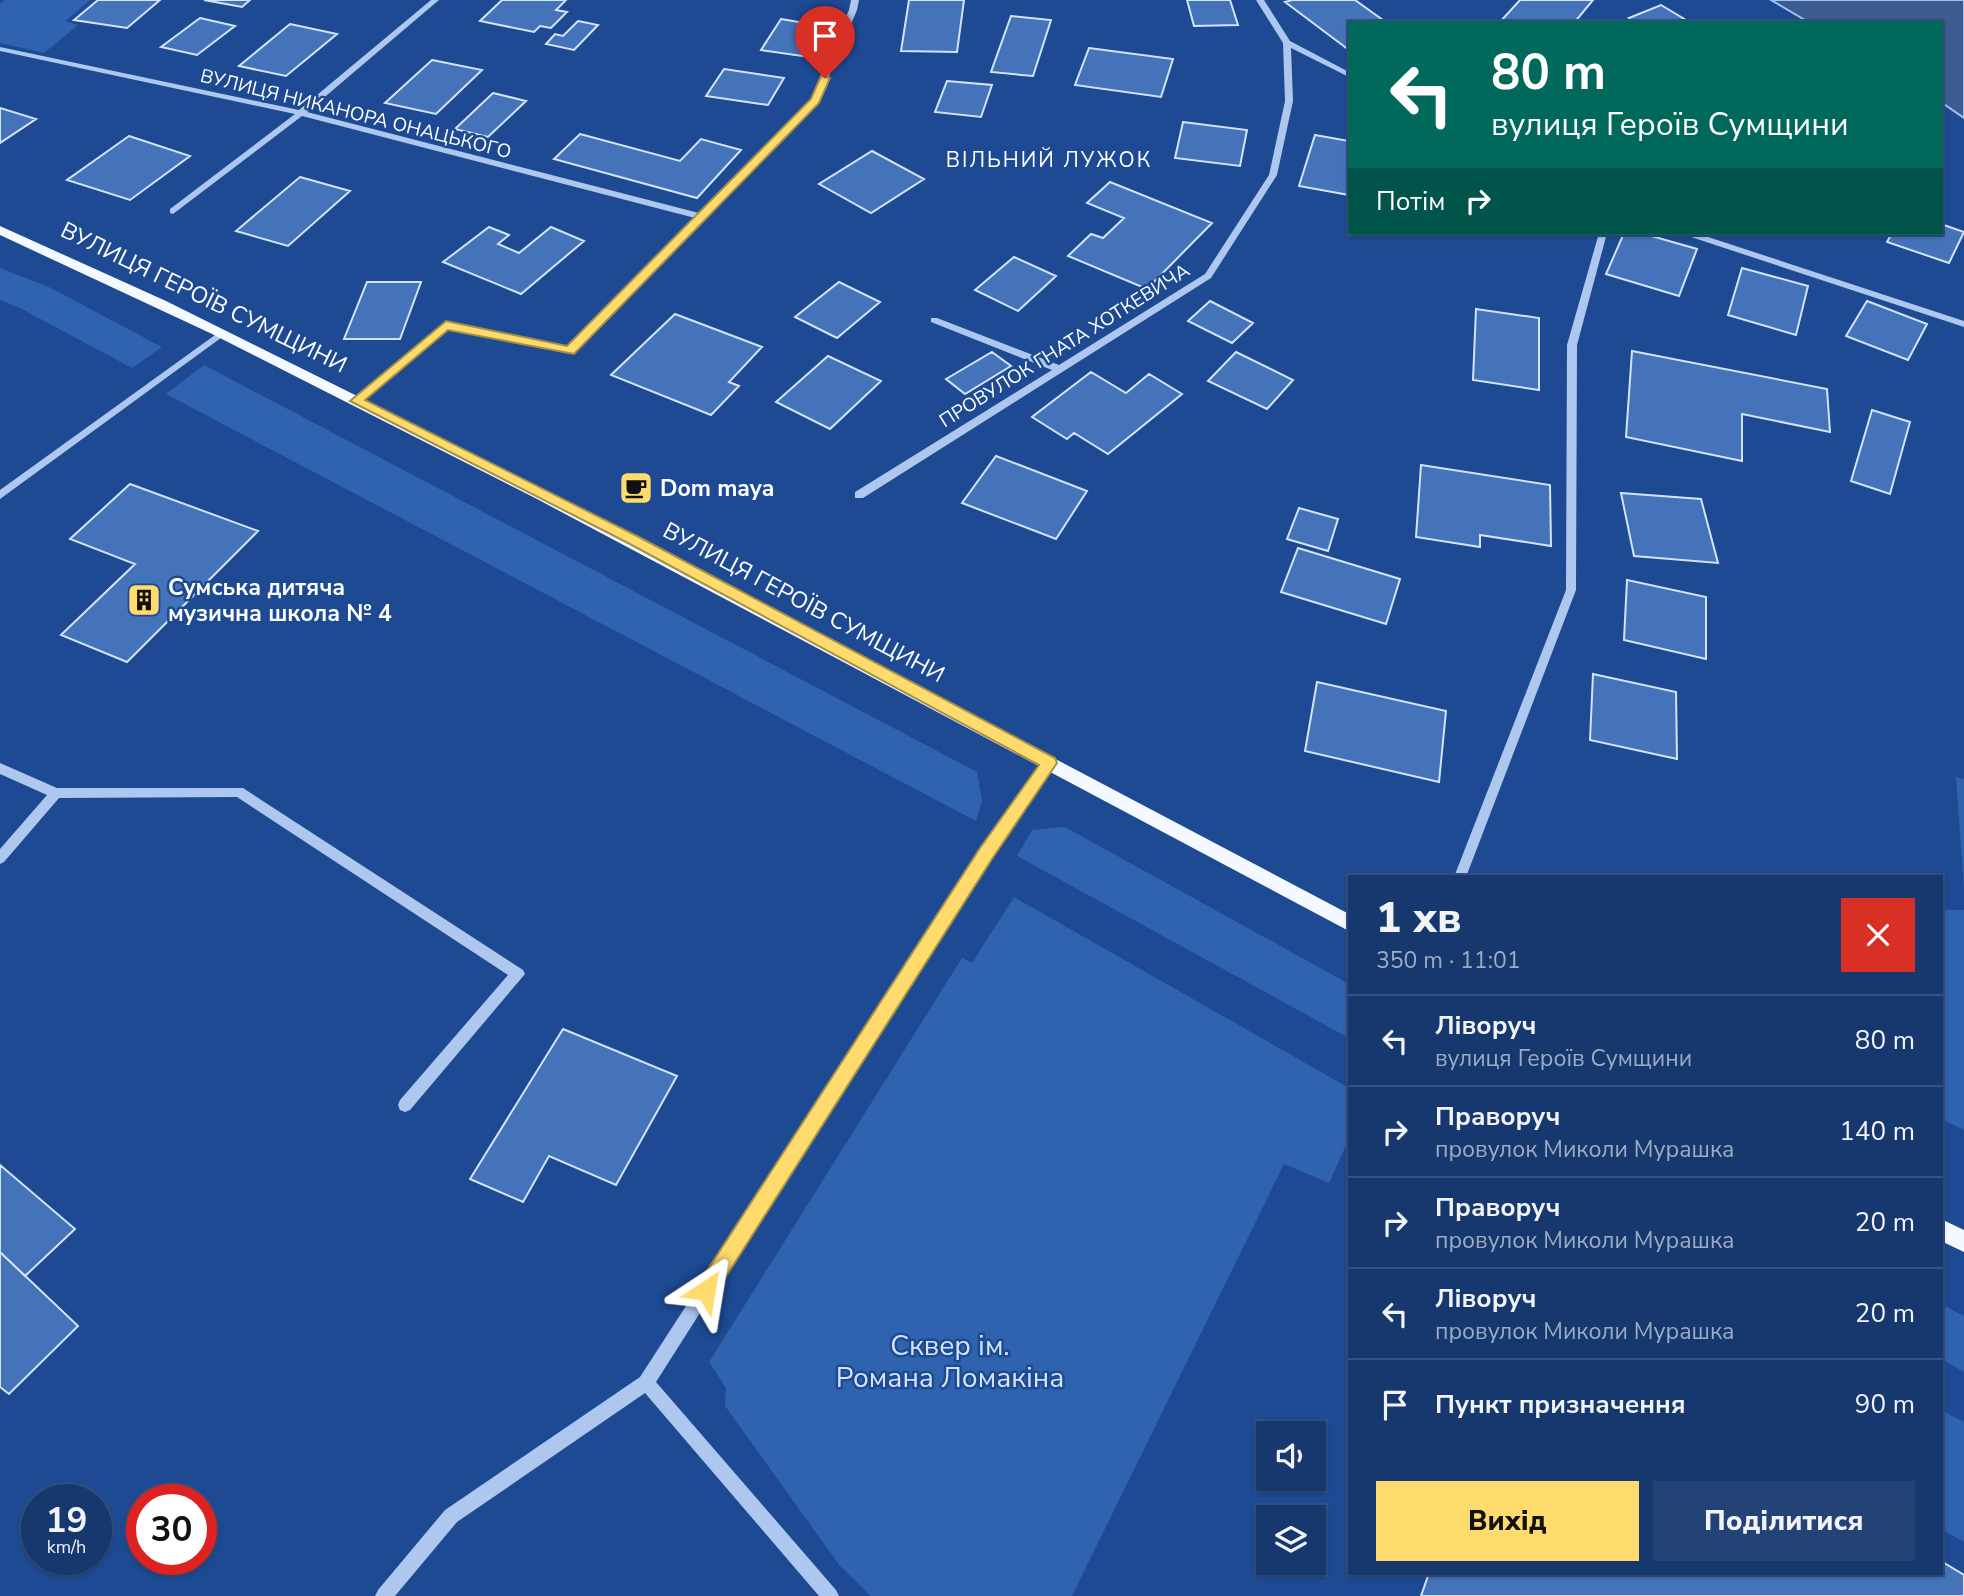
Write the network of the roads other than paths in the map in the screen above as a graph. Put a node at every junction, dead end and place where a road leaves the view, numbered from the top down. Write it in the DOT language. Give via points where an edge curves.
graph roads {
  1 [pos="435,0"];
  2 [pos="855,0"];
  3 [pos="1260,0"];
  4 [pos="1287,43"];
  5 [pos="0,49"];
  6 [pos="1348,74"];
  7 [pos="300,113"];
  8 [pos="173,211"];
  9 [pos="703,217"];
  10 [pos="0,230"];
  11 [pos="1602,235"];
  12 [pos="1694,235"];
  13 [pos="934,320"];
  14 [pos="1964,324"];
  15 [pos="222,333"];
  16 [pos="1058,368"];
  17 [pos="356,401"];
  18 [pos="0,495"];
  19 [pos="859,495"];
  20 [pos="1049,763"];
  21 [pos="0,768"];
  22 [pos="56,793"];
  23 [pos="0,858"];
  24 [pos="1461,875"];
  25 [pos="1348,922"];
  26 [pos="405,1105"];
  27 [pos="1943,1231"];
  28 [pos="1964,1241"];
  29 [pos="646,1383"];
  30 [pos="384,1596"];
  31 [pos="830,1596"];
  1 -- 7 [label="street"];
  2 -- 9 [label="street" via="815,100"];
  3 -- 4 [label="street"];
  4 -- 6 [label="street"];
  4 -- 16 [label="street, ПРОВУЛОК ГНАТА ХОТКЕВИЧА" via="1289,101 1273,174 1208,276"];
  5 -- 7 [label="street, ВУЛИЦЯ НИКАНОРА ОНАЦЬКОГО"];
  7 -- 8 [label="street"];
  7 -- 9 [label="street, ВУЛИЦЯ НИКАНОРА ОНАЦЬКОГО"];
  9 -- 17 [label="street" via="570,351 446,325"];
  10 -- 15 [label="main road, ВУЛИЦЯ ГЕРОЇВ СУМЩИНИ"];
  11 -- 24 [label="street" via="1572,345 1571,590"];
  12 -- 14 [label="street"];
  13 -- 16 [label="street"];
  15 -- 17 [label="main road, ВУЛИЦЯ ГЕРОЇВ СУМЩИНИ"];
  15 -- 18 [label="street"];
  16 -- 19 [label="street, ПРОВУЛОК ГНАТА ХОТКЕВИЧА"];
  17 -- 20 [label="main road, ВУЛИЦЯ ГЕРОЇВ СУМЩИНИ" via="632,540"];
  20 -- 25 [label="main road, ВУЛИЦЯ ГЕРОЇВ СУМЩИНИ"];
  20 -- 29 [label="street" via="986,853"];
  21 -- 22 [label="street"];
  22 -- 23 [label="street"];
  22 -- 26 [label="street" via="239,792 518,974"];
  27 -- 28 [label="main road"];
  29 -- 30 [label="street" via="451,1516"];
  29 -- 31 [label="street"];
}
